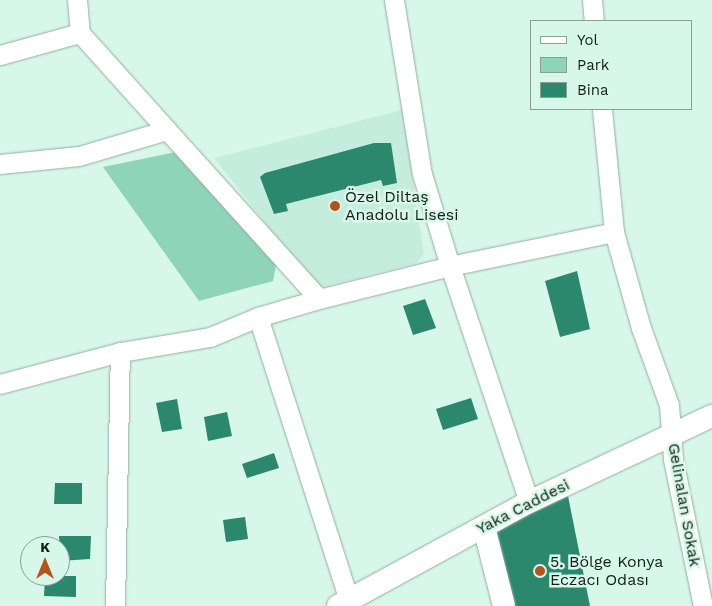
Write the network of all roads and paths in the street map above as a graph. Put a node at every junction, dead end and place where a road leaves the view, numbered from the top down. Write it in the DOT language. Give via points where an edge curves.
graph roads {
  1 [pos="77,0"];
  2 [pos="394,0"];
  3 [pos="592,0"];
  4 [pos="594,20"];
  5 [pos="80,33"];
  6 [pos="0,55"];
  7 [pos="602,110"];
  8 [pos="167,130"];
  9 [pos="0,164"];
  10 [pos="614,232"];
  11 [pos="450,266"];
  12 [pos="319,299"];
  13 [pos="258,317"];
  14 [pos="120,352"];
  15 [pos="0,384"];
  16 [pos="712,416"];
  17 [pos="671,434"];
  18 [pos="530,502"];
  19 [pos="484,527"];
  20 [pos="346,604"];
  21 [pos="115,606"];
  22 [pos="504,606"];
  23 [pos="703,606"];
  1 -- 5 [label="street"];
  2 -- 11 [label="street" via="422,174"];
  3 -- 4 [label="street"];
  5 -- 6 [label="street"];
  5 -- 8 [label="street"];
  7 -- 10 [label="street, Gelinalan Sokak"];
  8 -- 9 [label="street" via="79,156"];
  8 -- 12 [label="street"];
  10 -- 11 [label="street"];
  10 -- 17 [label="street, Gelinalan Sokak" via="669,405"];
  11 -- 12 [label="street"];
  11 -- 18 [label="street"];
  12 -- 13 [label="street"];
  13 -- 14 [label="street" via="210,337"];
  13 -- 20 [label="street"];
  14 -- 15 [label="street"];
  14 -- 21 [label="street"];
  16 -- 17 [label="street, Yaka Caddesi"];
  17 -- 18 [label="street, Yaka Caddesi"];
  17 -- 23 [label="street, Gelinalan Sokak" via="673,459"];
  18 -- 19 [label="street, Yaka Caddesi"];
  19 -- 20 [label="street, Yaka Caddesi"];
  19 -- 22 [label="street"];
}
